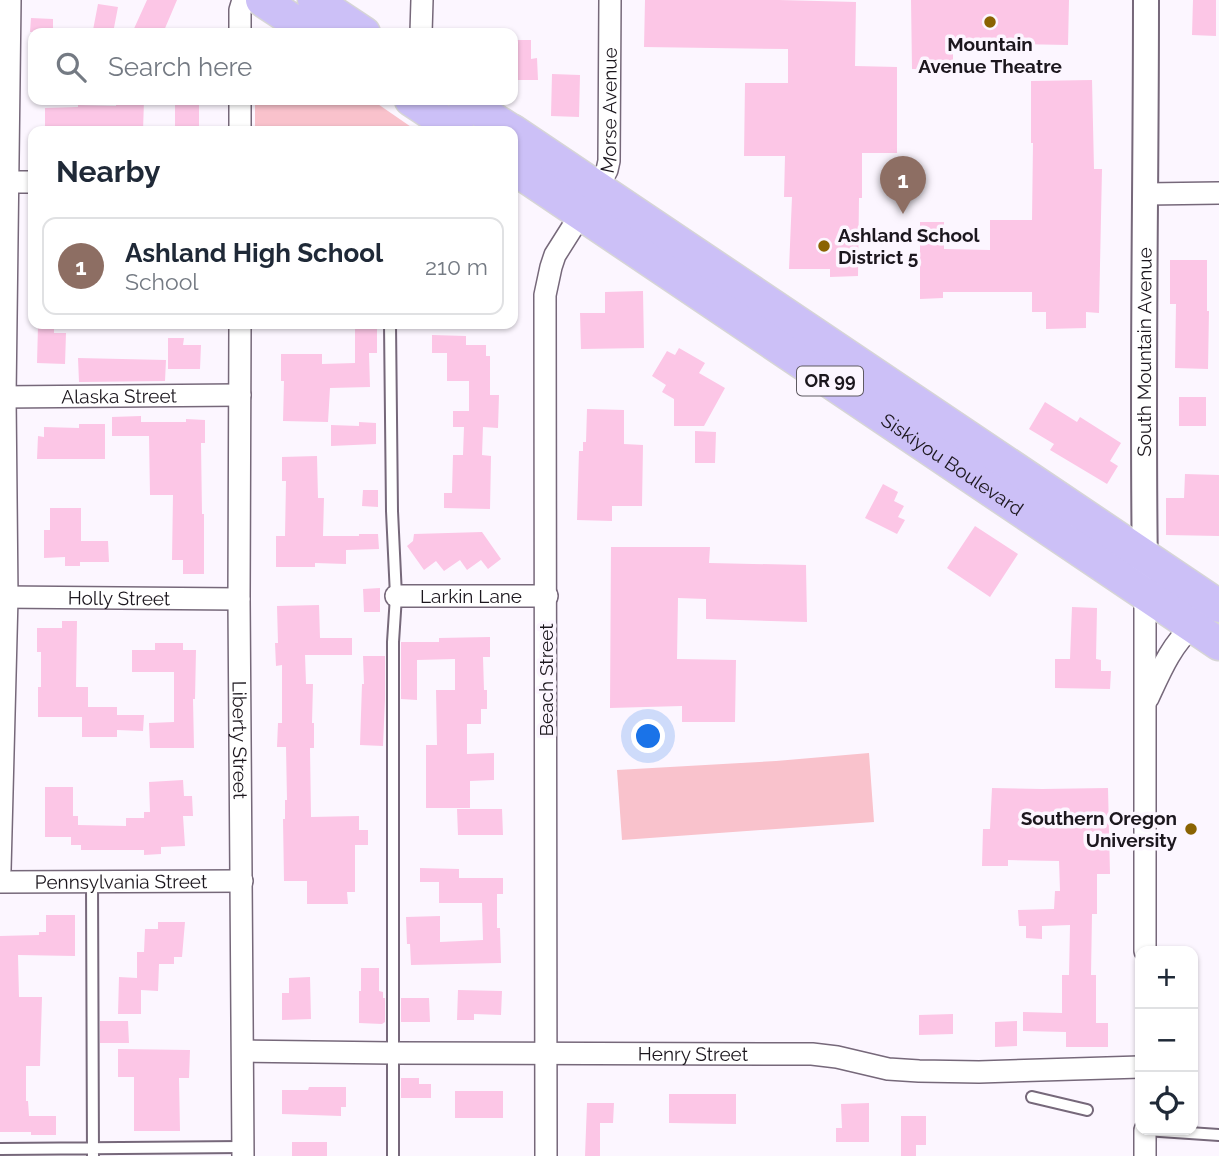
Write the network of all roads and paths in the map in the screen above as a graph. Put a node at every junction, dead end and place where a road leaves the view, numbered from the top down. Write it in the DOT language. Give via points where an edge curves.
graph roads {
  1 [pos="10,0"];
  2 [pos="243,0"];
  3 [pos="262,0"];
  4 [pos="314,0"];
  5 [pos="422,0"];
  6 [pos="610,0"];
  7 [pos="1146,0"];
  8 [pos="240,28"];
  9 [pos="304,28"];
  10 [pos="356,28"];
  11 [pos="421,28"];
  12 [pos="240,105"];
  13 [pos="419,105"];
  14 [pos="472,105"];
  15 [pos="240,126"];
  16 [pos="450,126"];
  17 [pos="505,126"];
  18 [pos="518,136"];
  19 [pos="518,170"];
  20 [pos="4,182"];
  21 [pos="28,182"];
  22 [pos="1219,193"];
  23 [pos="1146,194"];
  24 [pos="590,201"];
  25 [pos="240,329"];
  26 [pos="390,329"];
  27 [pos="240,395"];
  28 [pos="3,397"];
  29 [pos="1145,555"];
  30 [pos="1145,595"];
  31 [pos="547,596"];
  32 [pos="3,597"];
  33 [pos="396,597"];
  34 [pos="239,599"];
  35 [pos="1219,606"];
  36 [pos="1192,626"];
  37 [pos="1219,644"];
  38 [pos="1145,703"];
  39 [pos="2,739"];
  40 [pos="0,870"];
  41 [pos="93,881"];
  42 [pos="242,881"];
  43 [pos="0,882"];
  44 [pos="1145,946"];
  45 [pos="243,1051"];
  46 [pos="392,1053"];
  47 [pos="546,1053"];
  48 [pos="1135,1068"];
  49 [pos="1032,1097"];
  50 [pos="1087,1110"];
  51 [pos="1198,1134"];
  52 [pos="1145,1135"];
  53 [pos="1219,1135"];
  54 [pos="0,1149"];
  55 [pos="93,1152"];
  56 [pos="243,1152"];
  57 [pos="393,1156"];
  58 [pos="546,1156"];
  59 [pos="1145,1156"];
  1 -- 20 [label="street"];
  2 -- 8 [label="street"];
  3 -- 9 [label="main road"];
  4 -- 10 [label="main road"];
  5 -- 11 [label="street"];
  6 -- 24 [label="street, Morse Avenue" via="609,161"];
  7 -- 23 [label="street, South Mountain Avenue"];
  12 -- 15 [label="street"];
  13 -- 16 [label="main road"];
  14 -- 17 [label="main road, Siskiyou Boulevard / OR 99"];
  18 -- 24 [label="main road, Siskiyou Boulevard / OR 99"];
  19 -- 24 [label="main road, Siskiyou Boulevard / OR 99"];
  20 -- 21 [label="street"];
  20 -- 28 [label="street"];
  22 -- 23 [label="street"];
  23 -- 29 [label="street, South Mountain Avenue"];
  24 -- 29 [label="main road, Siskiyou Boulevard / OR 99"];
  24 -- 30 [label="main road, Siskiyou Boulevard / OR 99"];
  24 -- 31 [label="street, Beach Street" via="555,255 545,295"];
  25 -- 27 [label="street, Liberty Street"];
  26 -- 33 [label="lane"];
  27 -- 28 [label="street, Alaska Street"];
  27 -- 34 [label="street, Liberty Street"];
  28 -- 32 [label="street"];
  29 -- 30 [label="street, South Mountain Avenue"];
  29 -- 35 [label="main road, Siskiyou Boulevard / OR 99"];
  30 -- 36 [label="main road, Siskiyou Boulevard / OR 99"];
  30 -- 38 [label="street, South Mountain Avenue"];
  31 -- 33 [label="street, Larkin Lane"];
  31 -- 47 [label="street, Beach Street"];
  32 -- 34 [label="street, Holly Street"];
  32 -- 39 [label="street"];
  33 -- 46 [label="lane"];
  34 -- 42 [label="street, Liberty Street"];
  36 -- 37 [label="main road, Siskiyou Boulevard / OR 99"];
  36 -- 38 [label="street, South Mountain Avenue" via="1173,649"];
  38 -- 44 [label="street, South Mountain Avenue"];
  39 -- 40 [label="street"];
  41 -- 42 [label="street, Pennsylvania Street"];
  41 -- 43 [label="street, Pennsylvania Street"];
  41 -- 55 [label="lane"];
  42 -- 45 [label="street, Liberty Street"];
  45 -- 46 [label="street, Henry Street"];
  45 -- 56 [label="street, Liberty Street"];
  46 -- 47 [label="street, Henry Street"];
  46 -- 57 [label="lane"];
  47 -- 48 [label="street, Henry Street" via="812,1054 919,1071"];
  47 -- 58 [label="street, Beach Street"];
  49 -- 50 [label="lane"];
  51 -- 53 [label="lane"];
  52 -- 59 [label="street"];
  54 -- 55 [label="lane"];
  55 -- 56 [label="lane"];
}
